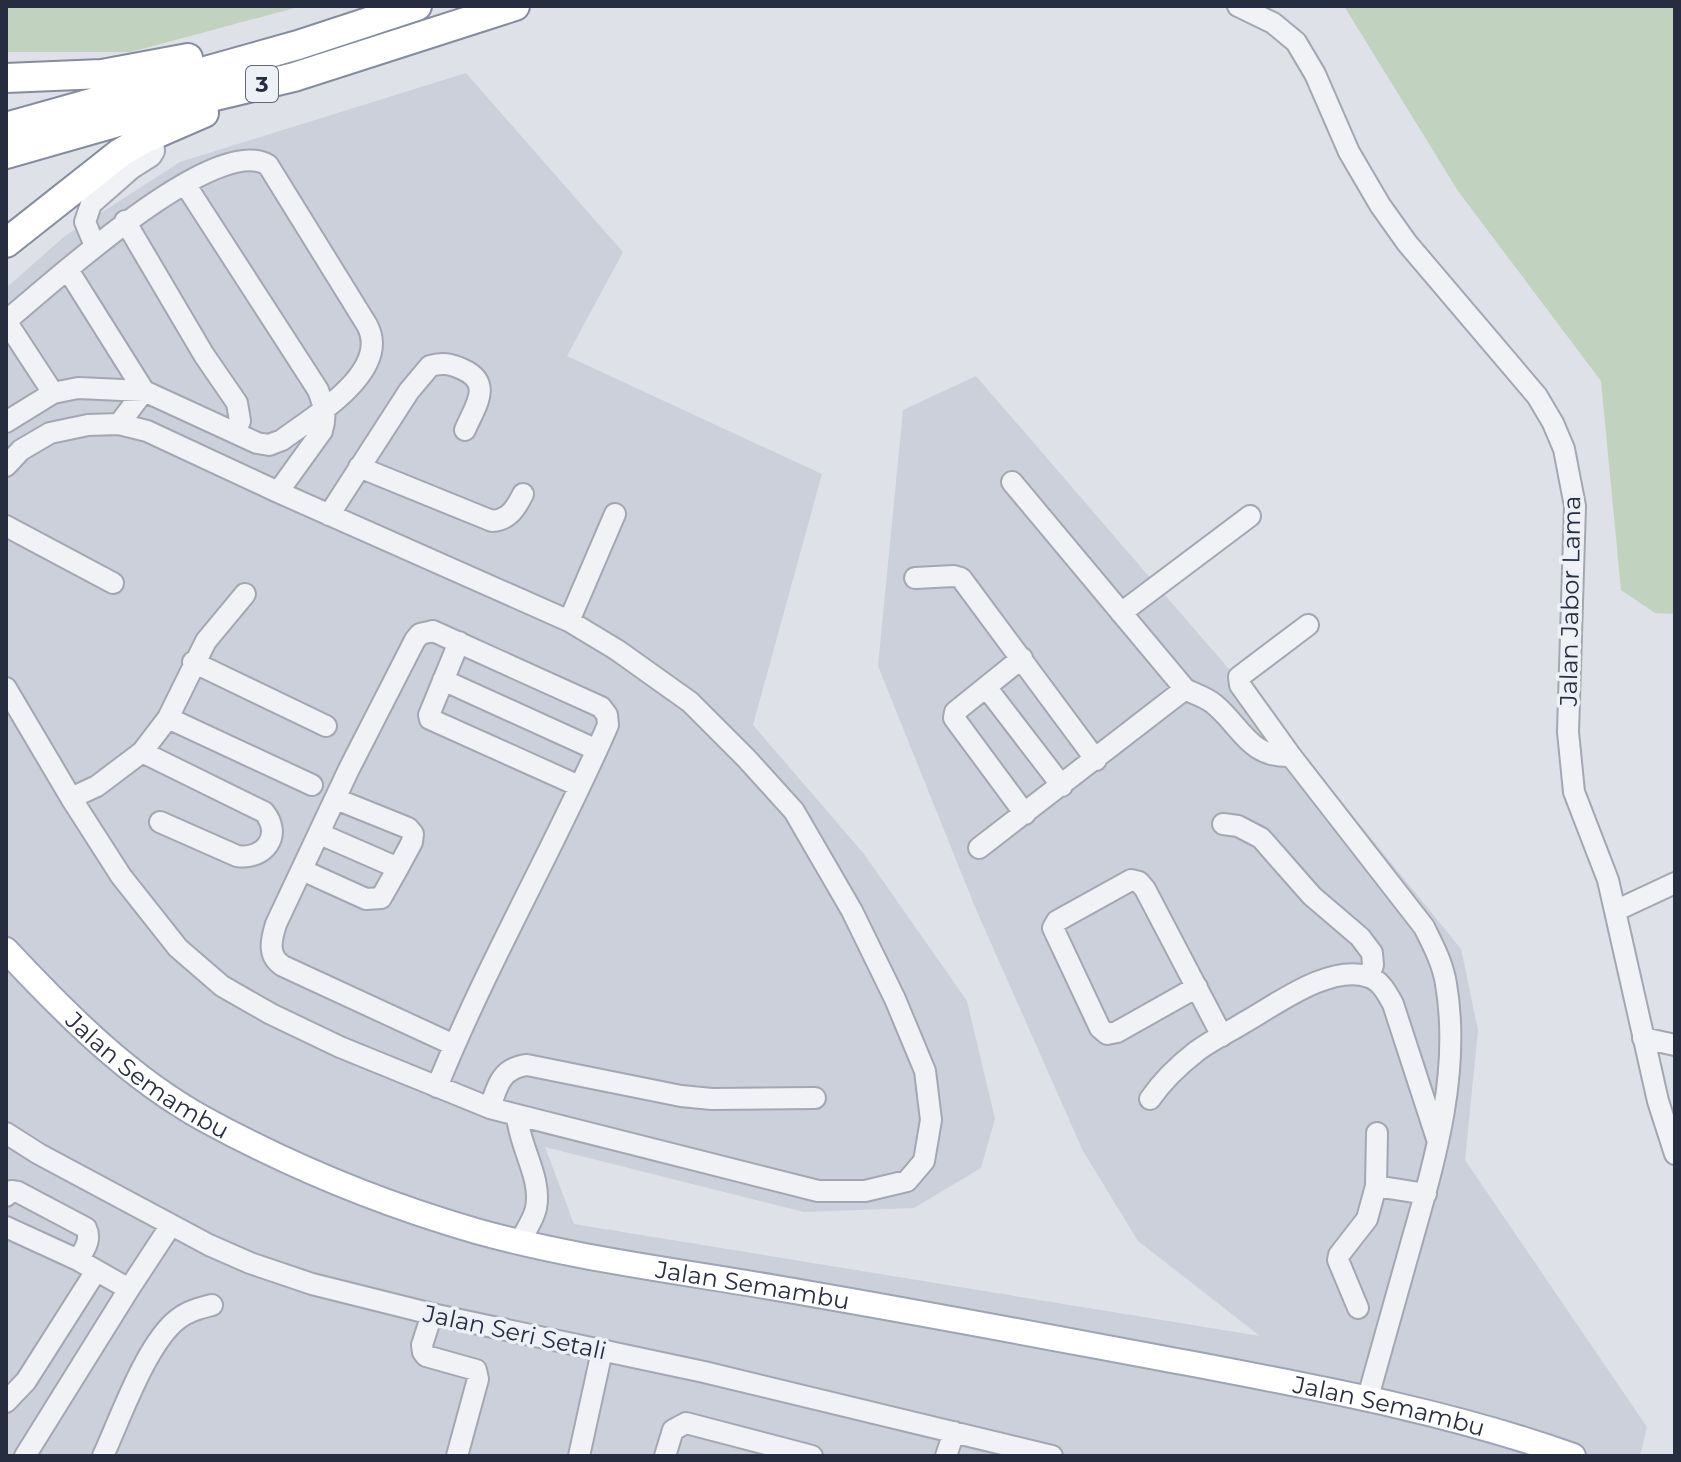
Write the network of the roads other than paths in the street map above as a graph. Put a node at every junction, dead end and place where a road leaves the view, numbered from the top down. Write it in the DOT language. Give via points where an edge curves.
graph roads {
  1 [pos="515,6"];
  2 [pos="1238,6"];
  3 [pos="405,10"];
  4 [pos="294,77"];
  5 [pos="6,78"];
  6 [pos="6,127"];
  7 [pos="153,135"];
  8 [pos="6,154"];
  9 [pos="185,184"];
  10 [pos="125,221"];
  11 [pos="6,243"];
  12 [pos="95,246"];
  13 [pos="68,270"];
  14 [pos="6,321"];
  15 [pos="144,391"];
  16 [pos="53,393"];
  17 [pos="325,408"];
  18 [pos="6,422"];
  19 [pos="119,424"];
  20 [pos="465,430"];
  21 [pos="235,433"];
  22 [pos="6,466"];
  23 [pos="359,467"];
  24 [pos="1012,482"];
  25 [pos="278,492"];
  26 [pos="523,494"];
  27 [pos="615,514"];
  28 [pos="329,515"];
  29 [pos="1250,516"];
  30 [pos="6,526"];
  31 [pos="915,578"];
  32 [pos="113,583"];
  33 [pos="245,594"];
  34 [pos="1121,613"];
  35 [pos="569,621"];
  36 [pos="1308,625"];
  37 [pos="459,642"];
  38 [pos="1022,658"];
  39 [pos="193,662"];
  40 [pos="443,680"];
  41 [pos="986,687"];
  42 [pos="6,688"];
  43 [pos="1185,689"];
  44 [pos="168,718"];
  45 [pos="326,726"];
  46 [pos="597,750"];
  47 [pos="142,752"];
  48 [pos="1291,756"];
  49 [pos="1096,760"];
  50 [pos="312,785"];
  51 [pos="579,786"];
  52 [pos="1062,786"];
  53 [pos="71,798"];
  54 [pos="336,799"];
  55 [pos="1025,814"];
  56 [pos="160,822"];
  57 [pos="1223,824"];
  58 [pos="320,834"];
  59 [pos="979,848"];
  60 [pos="398,868"];
  61 [pos="302,870"];
  62 [pos="1675,883"];
  63 [pos="1615,911"];
  64 [pos="6,950"];
  65 [pos="1369,977"];
  66 [pos="1197,987"];
  67 [pos="1222,1036"];
  68 [pos="1643,1038"];
  69 [pos="454,1045"];
  70 [pos="1675,1045"];
  71 [pos="437,1087"];
  72 [pos="815,1098"];
  73 [pos="1150,1099"];
  74 [pos="490,1108"];
  75 [pos="517,1117"];
  76 [pos="6,1133"];
  77 [pos="1377,1133"];
  78 [pos="1438,1143"];
  79 [pos="1675,1154"];
  80 [pos="1376,1186"];
  81 [pos="1426,1194"];
  82 [pos="6,1196"];
  83 [pos="171,1225"];
  84 [pos="6,1227"];
  85 [pos="520,1242"];
  86 [pos="87,1265"];
  87 [pos="129,1289"];
  88 [pos="212,1305"];
  89 [pos="1358,1308"];
  90 [pos="432,1314"];
  91 [pos="602,1351"];
  92 [pos="1368,1397"];
  93 [pos="6,1402"];
  94 [pos="954,1432"];
  95 [pos="25,1456"];
  96 [pos="103,1456"];
  97 [pos="457,1456"];
  98 [pos="579,1456"];
  99 [pos="665,1456"];
  100 [pos="812,1456"];
  101 [pos="946,1456"];
  102 [pos="1052,1456"];
  103 [pos="1573,1456"];
  1 -- 4 [label="highway, 3"];
  2 -- 63 [label="street, Jalan Jabor Lama" via="1273,23 1296,42 1380,205 1520,374 1564,449 1575,506 1570,761 1574,792"];
  3 -- 5 [label="highway" via="129,70"];
  3 -- 6 [label="highway, 3"];
  4 -- 7 [label="highway"];
  4 -- 8 [label="highway, 3"];
  7 -- 11 [label="highway" via="90,174"];
  7 -- 12 [label="street" via="151,156 91,204 85,222"];
  9 -- 10 [label="street"];
  9 -- 17 [label="street"];
  9 -- 17 [label="street" via="217,168 260,159 285,192 373,336 371,357 361,373"];
  10 -- 12 [label="street"];
  10 -- 21 [label="street" via="237,403 240,421"];
  12 -- 13 [label="street"];
  13 -- 14 [label="street"];
  13 -- 15 [label="street"];
  14 -- 16 [label="street"];
  15 -- 16 [label="street" via="78,388"];
  15 -- 19 [label="street"];
  15 -- 21 [label="street"];
  16 -- 18 [label="street"];
  17 -- 21 [label="street" via="269,445"];
  17 -- 25 [label="street" via="322,431"];
  19 -- 22 [label="street" via="50,433"];
  19 -- 25 [label="street" via="147,431"];
  20 -- 23 [label="street" via="480,397 478,380 448,364 430,366"];
  23 -- 26 [label="street" via="492,521 509,516"];
  23 -- 28 [label="street"];
  24 -- 34 [label="street"];
  25 -- 28 [label="street"];
  27 -- 35 [label="street"];
  28 -- 35 [label="street"];
  29 -- 34 [label="street"];
  30 -- 32 [label="street"];
  31 -- 38 [label="street" via="961,578"];
  33 -- 39 [label="street"];
  34 -- 43 [label="street"];
  35 -- 75 [label="street" via="690,702 794,811 895,999 925,1071 931,1120 924,1161 907,1181 865,1191 818,1191"];
  36 -- 48 [label="street" via="1239,677"];
  37 -- 40 [label="street"];
  37 -- 46 [label="street" via="601,707 608,725"];
  37 -- 54 [label="street" via="433,631 415,640"];
  38 -- 41 [label="street"];
  38 -- 49 [label="street"];
  39 -- 44 [label="street"];
  39 -- 45 [label="street"];
  40 -- 46 [label="street"];
  40 -- 51 [label="street" via="429,715 433,721"];
  41 -- 52 [label="street"];
  41 -- 55 [label="street" via="954,718"];
  42 -- 53 [label="street"];
  43 -- 48 [label="street" via="1212,702 1262,752"];
  43 -- 49 [label="street"];
  44 -- 47 [label="street"];
  44 -- 50 [label="street"];
  46 -- 51 [label="street"];
  47 -- 53 [label="street" via="97,786"];
  47 -- 56 [label="street" via="264,812 271,830 262,854 250,858"];
  48 -- 78 [label="street" via="1424,927 1436,952 1449,1016 1447,1097"];
  49 -- 52 [label="street"];
  51 -- 69 [label="street"];
  52 -- 55 [label="street"];
  53 -- 71 [label="street" via="121,876 178,948 222,986 326,1041"];
  54 -- 58 [label="street"];
  54 -- 60 [label="street" via="408,828 412,842"];
  55 -- 59 [label="street"];
  57 -- 65 [label="street" via="1261,838 1312,896 1360,937 1372,953"];
  58 -- 60 [label="street"];
  58 -- 61 [label="street"];
  60 -- 61 [label="street" via="381,898 374,900"];
  61 -- 69 [label="street" via="271,938 276,962"];
  62 -- 63 [label="street"];
  63 -- 68 [label="street, Jalan Jabor Lama"];
  64 -- 85 [label="main road, Jalan Semambu" via="63,1010 144,1079 202,1118 311,1172 403,1209"];
  65 -- 67 [label="street" via="1336,976 1308,986"];
  65 -- 78 [label="street" via="1381,984 1393,1004"];
  66 -- 66 [label="street" via="1139,882 1131,880 1053,928 1107,1034"];
  66 -- 67 [label="street"];
  67 -- 73 [label="street" via="1176,1068"];
  68 -- 70 [label="street"];
  68 -- 79 [label="street, Jalan Jabor Lama"];
  69 -- 71 [label="street"];
  71 -- 74 [label="street"];
  72 -- 74 [label="street" via="681,1096 527,1065 516,1066 499,1080"];
  74 -- 75 [label="street"];
  75 -- 85 [label="street" via="536,1182 536,1209"];
  76 -- 83 [label="street, Jalan Seri Setali"];
  77 -- 80 [label="street"];
  78 -- 81 [label="street"];
  80 -- 81 [label="street"];
  80 -- 89 [label="street" via="1367,1219 1338,1260"];
  81 -- 92 [label="street"];
  82 -- 86 [label="street" via="18,1192 86,1228"];
  83 -- 87 [label="street"];
  83 -- 90 [label="street, Jalan Seri Setali" via="277,1272"];
  84 -- 86 [label="street"];
  85 -- 92 [label="main road, Jalan Semambu"];
  86 -- 87 [label="street"];
  86 -- 93 [label="street" via="26,1381"];
  87 -- 95 [label="street"];
  88 -- 96 [label="street" via="191,1310 159,1338"];
  90 -- 91 [label="street, Jalan Seri Setali"];
  90 -- 97 [label="street" via="423,1352 476,1370 478,1379"];
  91 -- 94 [label="street, Jalan Seri Setali"];
  91 -- 98 [label="street"];
  92 -- 103 [label="main road, Jalan Semambu"];
  94 -- 101 [label="street"];
  94 -- 102 [label="street, Jalan Seri Setali"];
  99 -- 100 [label="street" via="673,1430 686,1423"];
}
